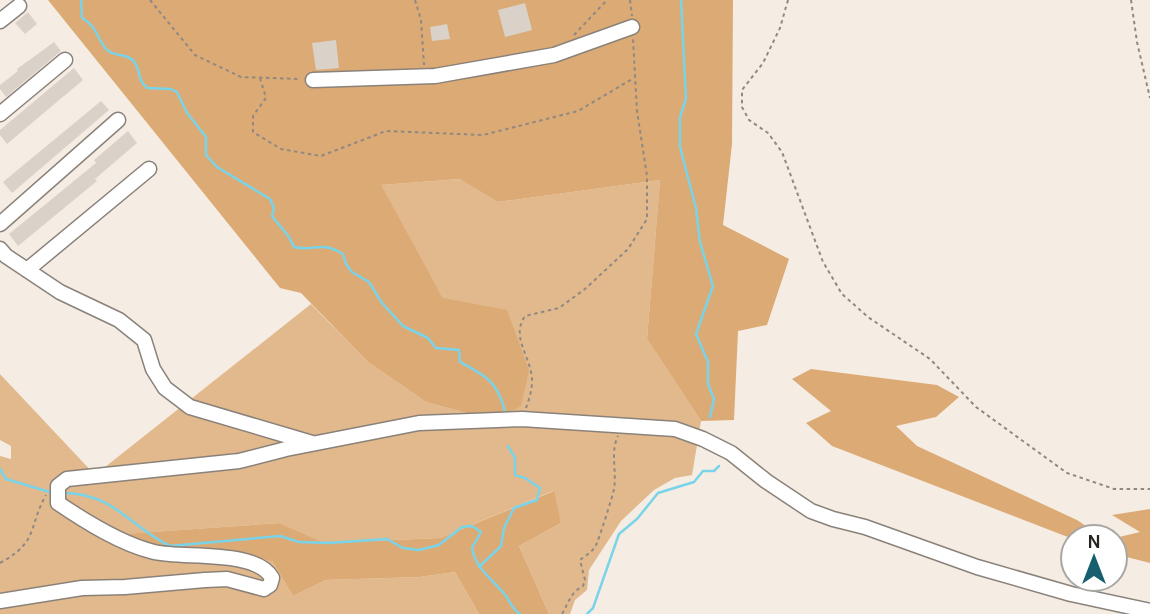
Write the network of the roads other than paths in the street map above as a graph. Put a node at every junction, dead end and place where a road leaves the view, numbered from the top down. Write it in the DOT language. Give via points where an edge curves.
graph roads {
  1 [pos="19,6"];
  2 [pos="0,21"];
  3 [pos="632,27"];
  4 [pos="65,60"];
  5 [pos="313,80"];
  6 [pos="0,114"];
  7 [pos="118,120"];
  8 [pos="149,169"];
  9 [pos="0,223"];
  10 [pos="0,249"];
  11 [pos="27,270"];
  12 [pos="317,444"];
  13 [pos="0,601"];
  14 [pos="1150,611"];
  1 -- 2 [label="street"];
  3 -- 5 [label="street" via="554,55 425,76"];
  4 -- 6 [label="street"];
  7 -- 9 [label="street"];
  8 -- 11 [label="street"];
  10 -- 11 [label="street"];
  11 -- 12 [label="street" via="60,292 119,320 144,340 165,388 190,407"];
  12 -- 13 [label="street" via="239,461 67,479 58,486 58,503 89,525 151,551 252,562 268,570 272,578 264,589 227,579 82,588"];
  12 -- 14 [label="street" via="419,424 522,419 675,429 731,453 766,481 833,519 977,567"];
}
